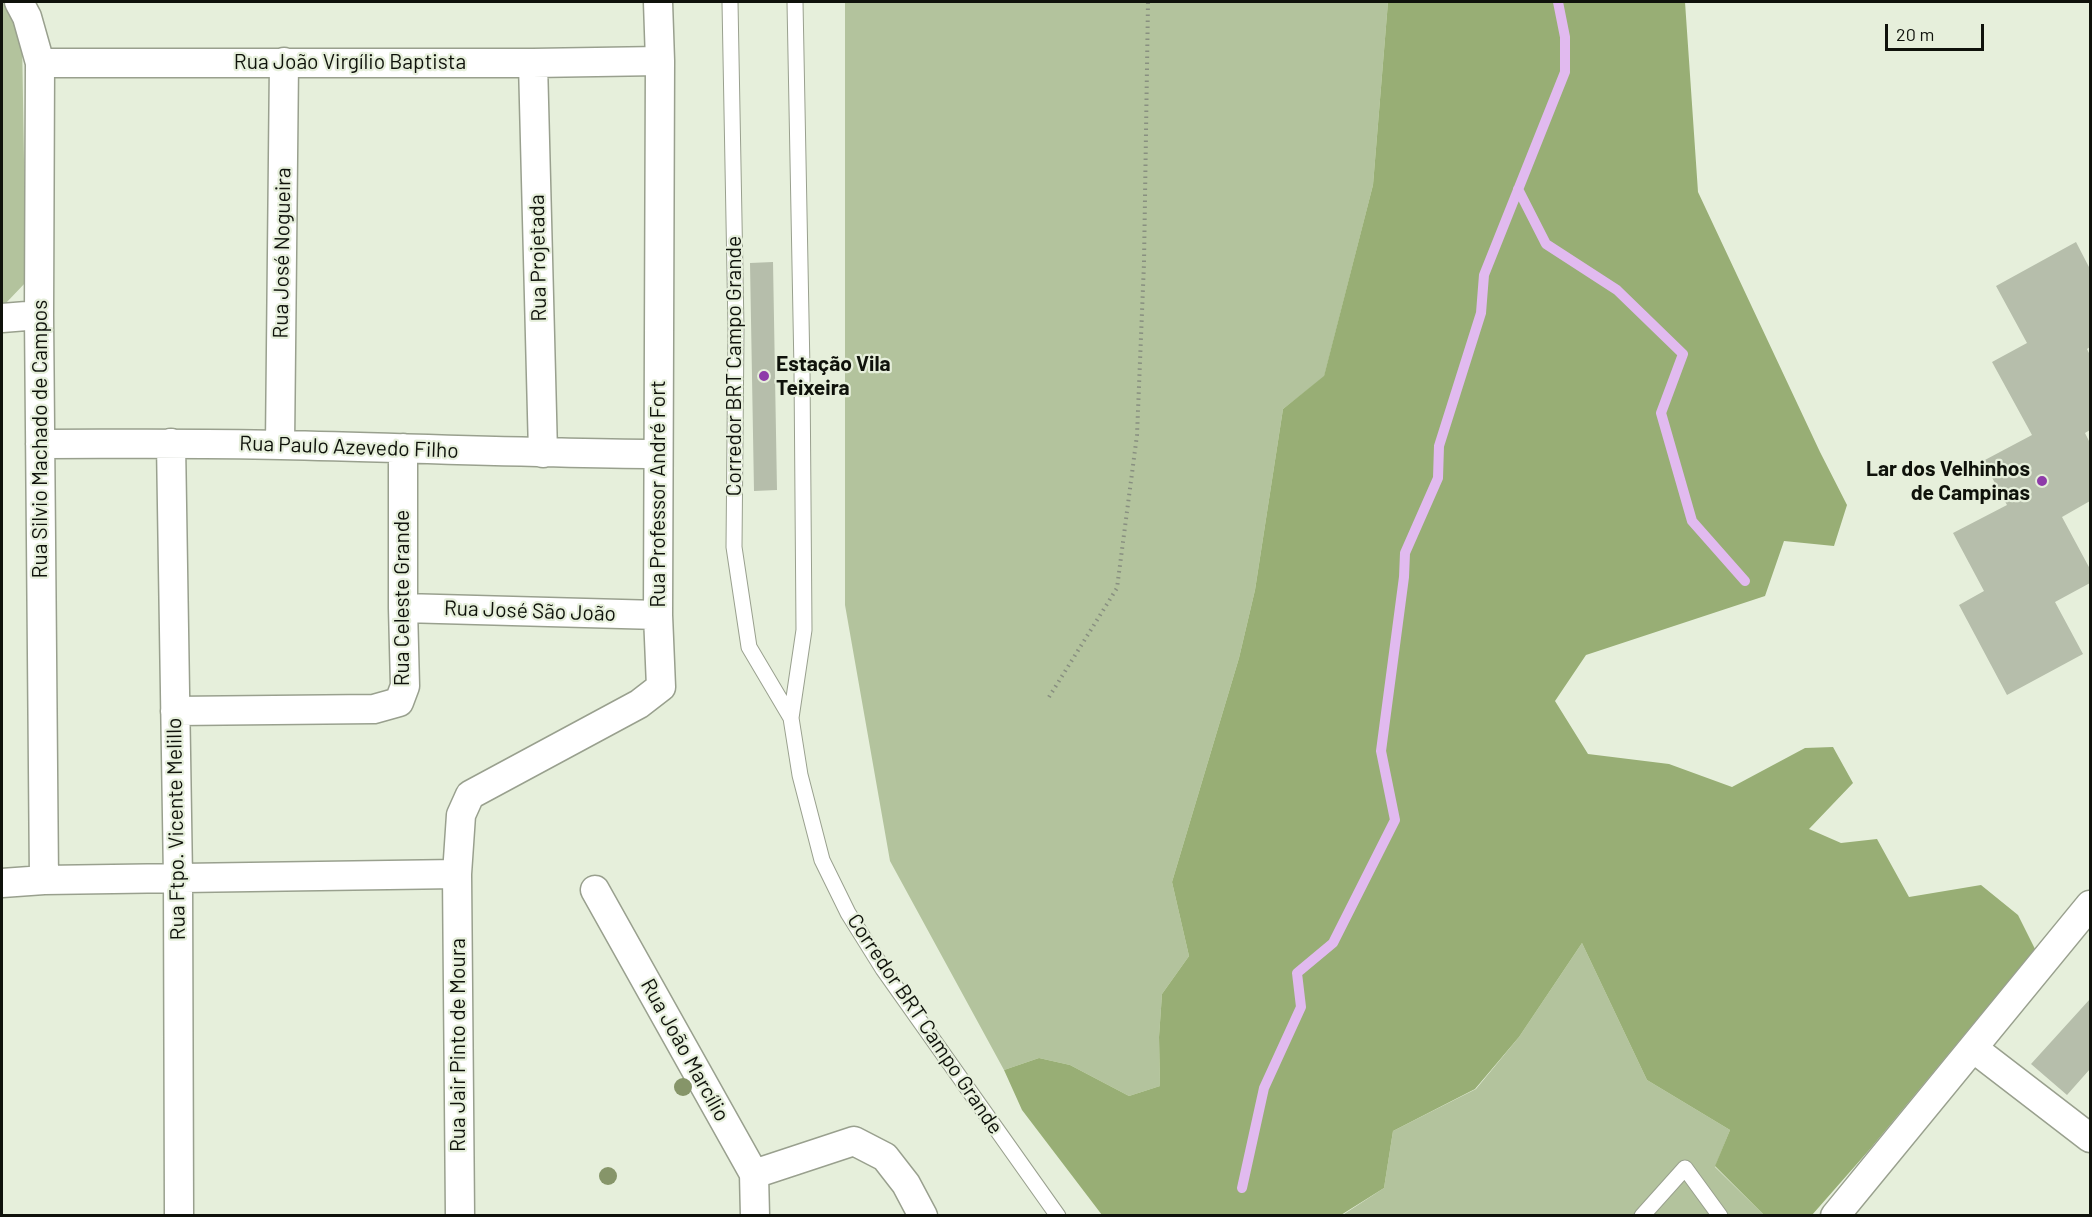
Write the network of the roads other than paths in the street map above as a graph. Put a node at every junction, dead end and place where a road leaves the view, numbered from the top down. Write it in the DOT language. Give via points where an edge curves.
graph roads {
  1 [pos="658,2"];
  2 [pos="730,2"];
  3 [pos="795,2"];
  4 [pos="30,7"];
  5 [pos="660,61"];
  6 [pos="284,62"];
  7 [pos="40,63"];
  8 [pos="533,63"];
  9 [pos="39,315"];
  10 [pos="2,318"];
  11 [pos="171,443"];
  12 [pos="40,444"];
  13 [pos="280,445"];
  14 [pos="403,448"];
  15 [pos="543,453"];
  16 [pos="658,454"];
  17 [pos="403,608"];
  18 [pos="658,615"];
  19 [pos="175,711"];
  20 [pos="790,718"];
  21 [pos="457,874"];
  22 [pos="178,878"];
  23 [pos="44,880"];
  24 [pos="2,883"];
  25 [pos="595,890"];
  26 [pos="2091,905"];
  27 [pos="1973,1048"];
  28 [pos="2091,1138"];
  29 [pos="754,1174"];
  30 [pos="178,1215"];
  31 [pos="460,1215"];
  32 [pos="755,1215"];
  33 [pos="923,1215"];
  34 [pos="1058,1215"];
  35 [pos="1642,1215"];
  36 [pos="1720,1215"];
  37 [pos="1835,1215"];
  1 -- 5 [label="street, Rua Professor André Fort"];
  2 -- 20 [label="lane, Corredor BRT Campo Grande" via="736,329 734,547 749,647"];
  3 -- 20 [label="lane, Corredor BRT Campo Grande" via="804,630"];
  4 -- 7 [label="street, Rua Silvio Machado de Campos"];
  5 -- 8 [label="street, Rua João Virgílio Baptista"];
  5 -- 16 [label="street, Rua Professor André Fort"];
  6 -- 7 [label="street, Rua João Virgílio Baptista"];
  6 -- 8 [label="street, Rua João Virgílio Baptista"];
  6 -- 13 [label="street, Rua José Nogueira"];
  7 -- 9 [label="street, Rua Silvio Machado de Campos"];
  8 -- 15 [label="street, Rua Projetada"];
  9 -- 10 [label="street"];
  9 -- 12 [label="street, Rua Silvio Machado de Campos"];
  11 -- 12 [label="street, Rua Paulo Azevedo Filho"];
  11 -- 13 [label="street, Rua Paulo Azevedo Filho"];
  11 -- 19 [label="street, Rua Ftpo. Vicente Melillo"];
  12 -- 23 [label="street, Rua Silvio Machado de Campos"];
  13 -- 14 [label="street, Rua Paulo Azevedo Filho"];
  14 -- 15 [label="street, Rua Paulo Azevedo Filho"];
  14 -- 17 [label="street, Rua Celeste Grande"];
  15 -- 16 [label="street, Rua Paulo Azevedo Filho"];
  16 -- 18 [label="street, Rua Professor André Fort"];
  17 -- 18 [label="street, Rua José São João"];
  17 -- 19 [label="street, Rua Celeste Grande" via="405,686 399,702 374,709"];
  18 -- 21 [label="street, Rua Professor André Fort" via="661,687 639,704 470,795 461,815"];
  19 -- 22 [label="street, Rua Ftpo. Vicente Melillo"];
  20 -- 34 [label="lane, Corredor BRT Campo Grande" via="822,860 848,913 883,969"];
  21 -- 22 [label="street"];
  21 -- 31 [label="street, Rua Jair Pinto de Moura"];
  22 -- 23 [label="street"];
  22 -- 30 [label="street, Rua Ftpo. Vicente Melillo"];
  23 -- 24 [label="street"];
  25 -- 29 [label="street, Rua João Marcílio"];
  26 -- 27 [label="street"];
  27 -- 28 [label="street"];
  27 -- 37 [label="street"];
  29 -- 32 [label="street, Rua João Marcílio"];
  29 -- 33 [label="street" via="854,1142 885,1157"];
  35 -- 36 [label="lane" via="1686,1168"];
}
